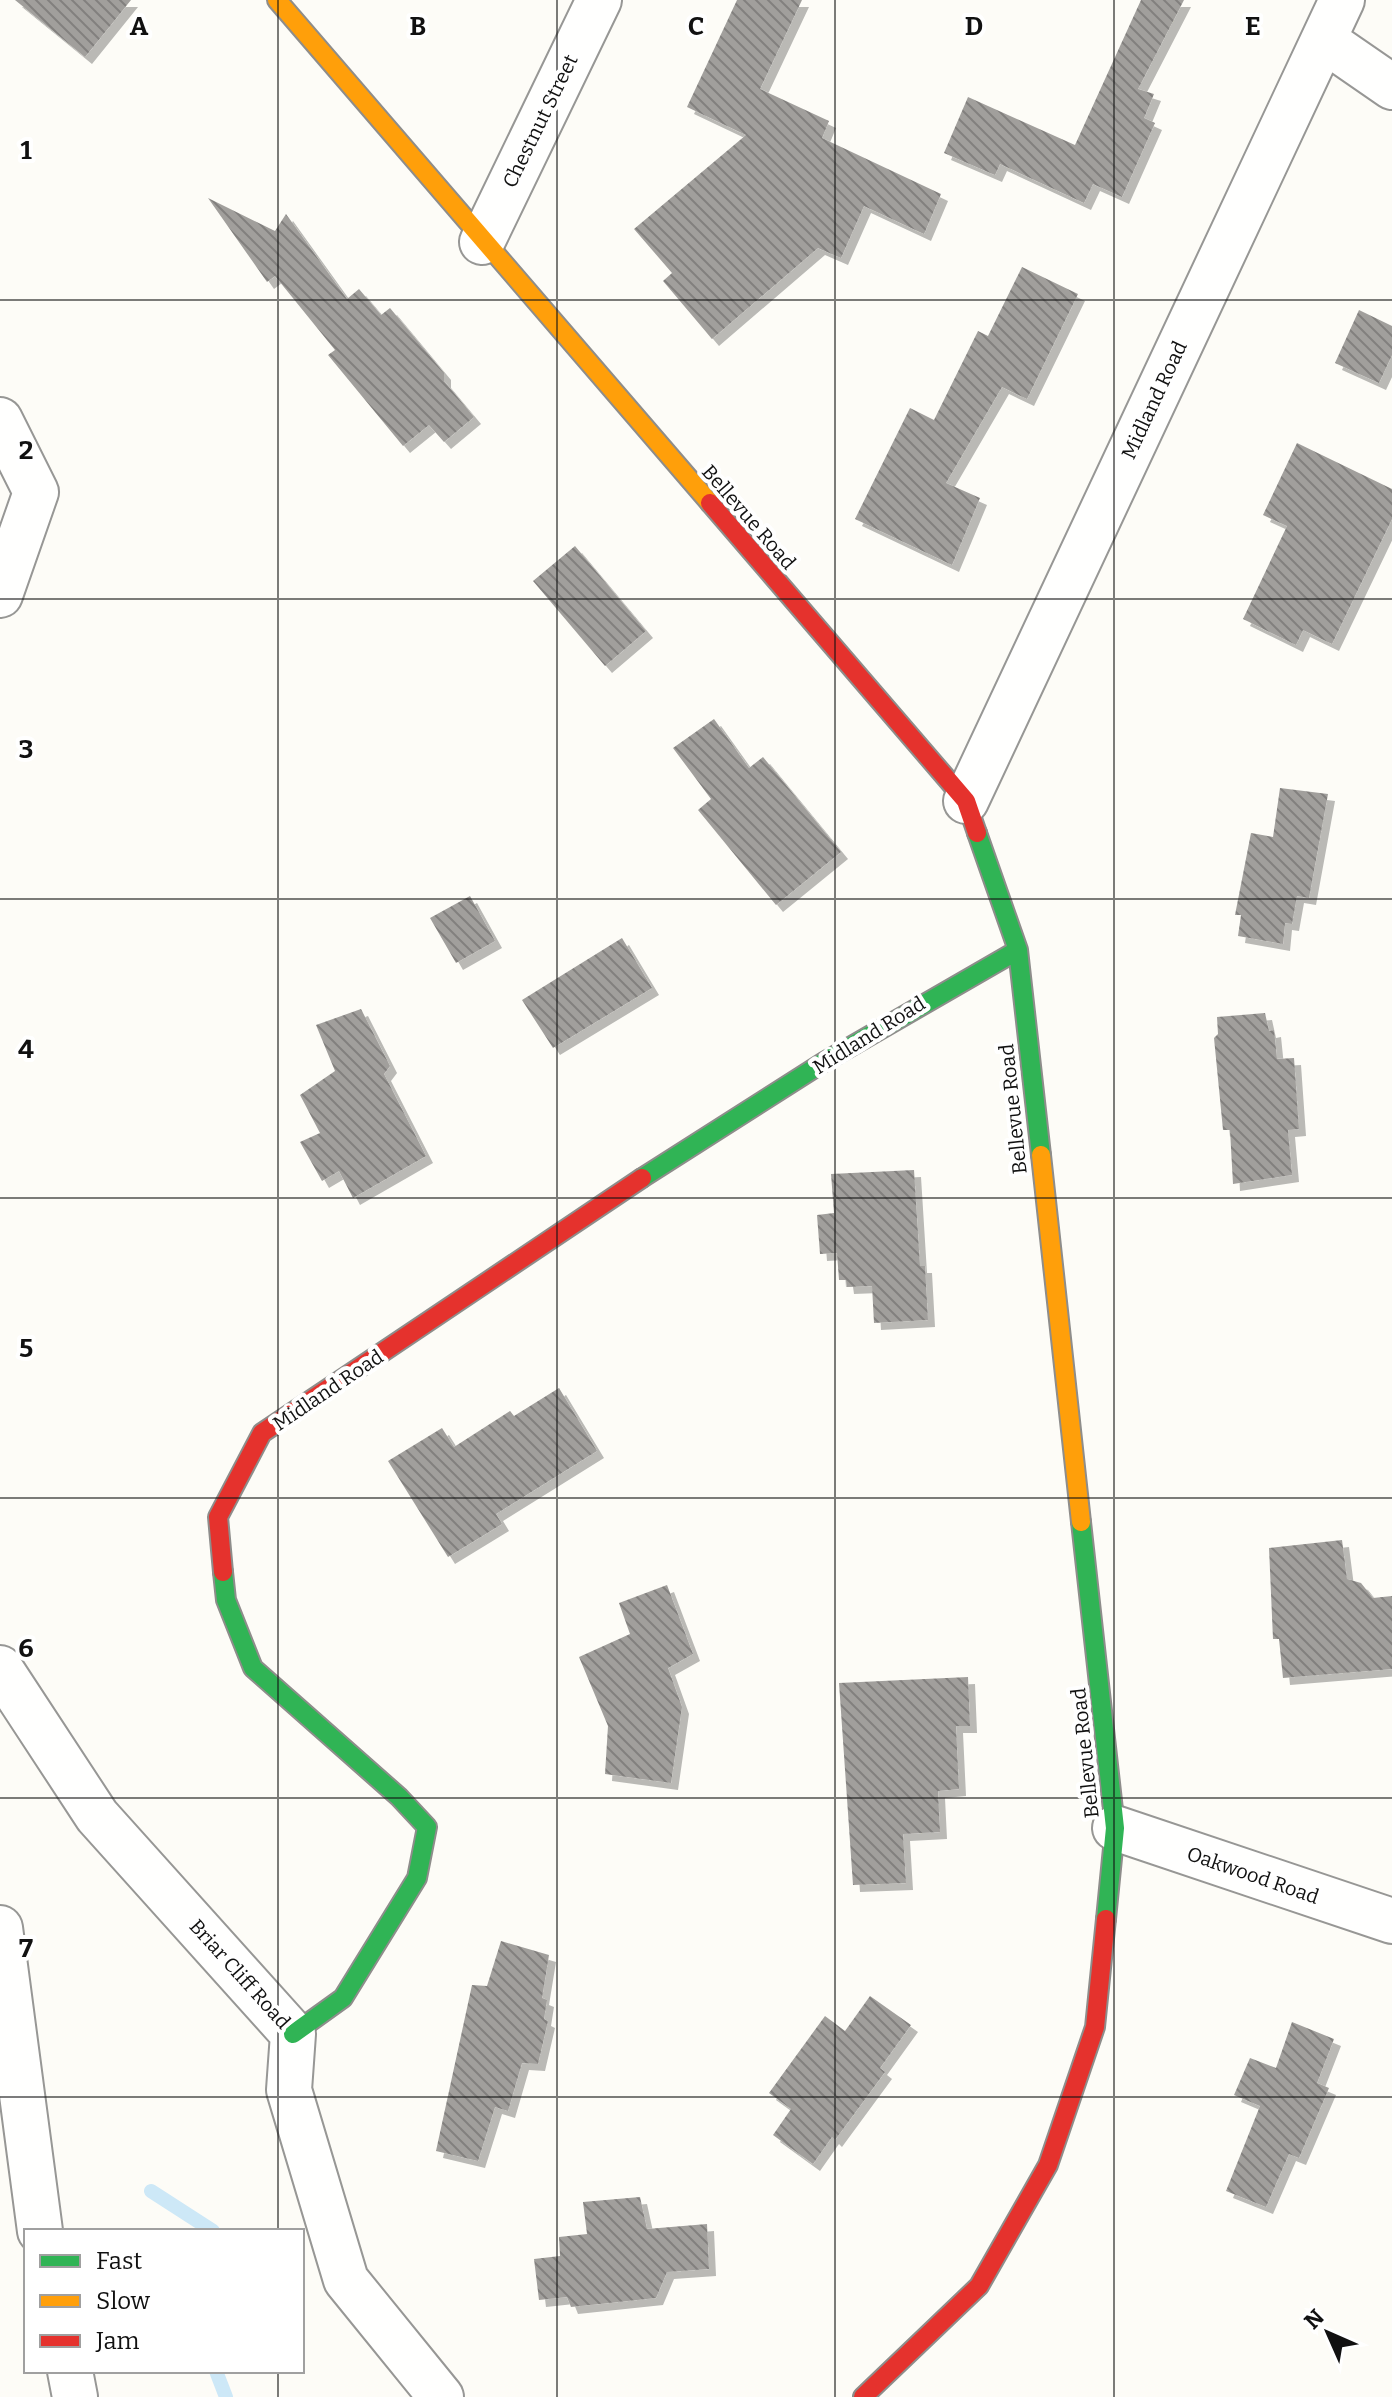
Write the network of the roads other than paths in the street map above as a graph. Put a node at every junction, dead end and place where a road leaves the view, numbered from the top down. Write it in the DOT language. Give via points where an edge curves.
graph roads {
  1 [pos="277,0"];
  2 [pos="599,0"];
  3 [pos="1342,0"];
  4 [pos="1324,40"];
  5 [pos="1392,87"];
  6 [pos="482,242"];
  7 [pos="0,420"];
  8 [pos="2,590"];
  9 [pos="966,801"];
  10 [pos="1018,950"];
  11 [pos="0,1668"];
  12 [pos="1115,1828"];
  13 [pos="1392,1921"];
  14 [pos="0,1928"];
  15 [pos="293,2034"];
  16 [pos="40,2229"];
  17 [pos="70,2373"];
  18 [pos="75,2397"];
  19 [pos="441,2397"];
  20 [pos="863,2397"];
  1 -- 6 [label="street, Bellevue Road"];
  2 -- 6 [label="street, Chestnut Street"];
  3 -- 4 [label="street, Midland Road"];
  4 -- 5 [label="street"];
  4 -- 9 [label="street, Midland Road"];
  6 -- 9 [label="street, Bellevue Road"];
  7 -- 8 [label="street" via="36,492"];
  9 -- 10 [label="street, Bellevue Road"];
  10 -- 12 [label="street, Bellevue Road"];
  10 -- 15 [label="street, Midland Road" via="926,999 759,1103 262,1433 218,1517 226,1600 253,1668 427,1827 417,1878 343,1998"];
  11 -- 15 [label="street, Briar Cliff Road" via="97,1816"];
  12 -- 13 [label="street, Oakwood Road"];
  12 -- 20 [label="street, Bellevue Road" via="1095,2027 1048,2165 979,2286"];
  14 -- 16 [label="street"];
  15 -- 19 [label="street, Briar Cliff Road" via="289,2090 346,2280"];
  17 -- 18 [label="street"];
}
